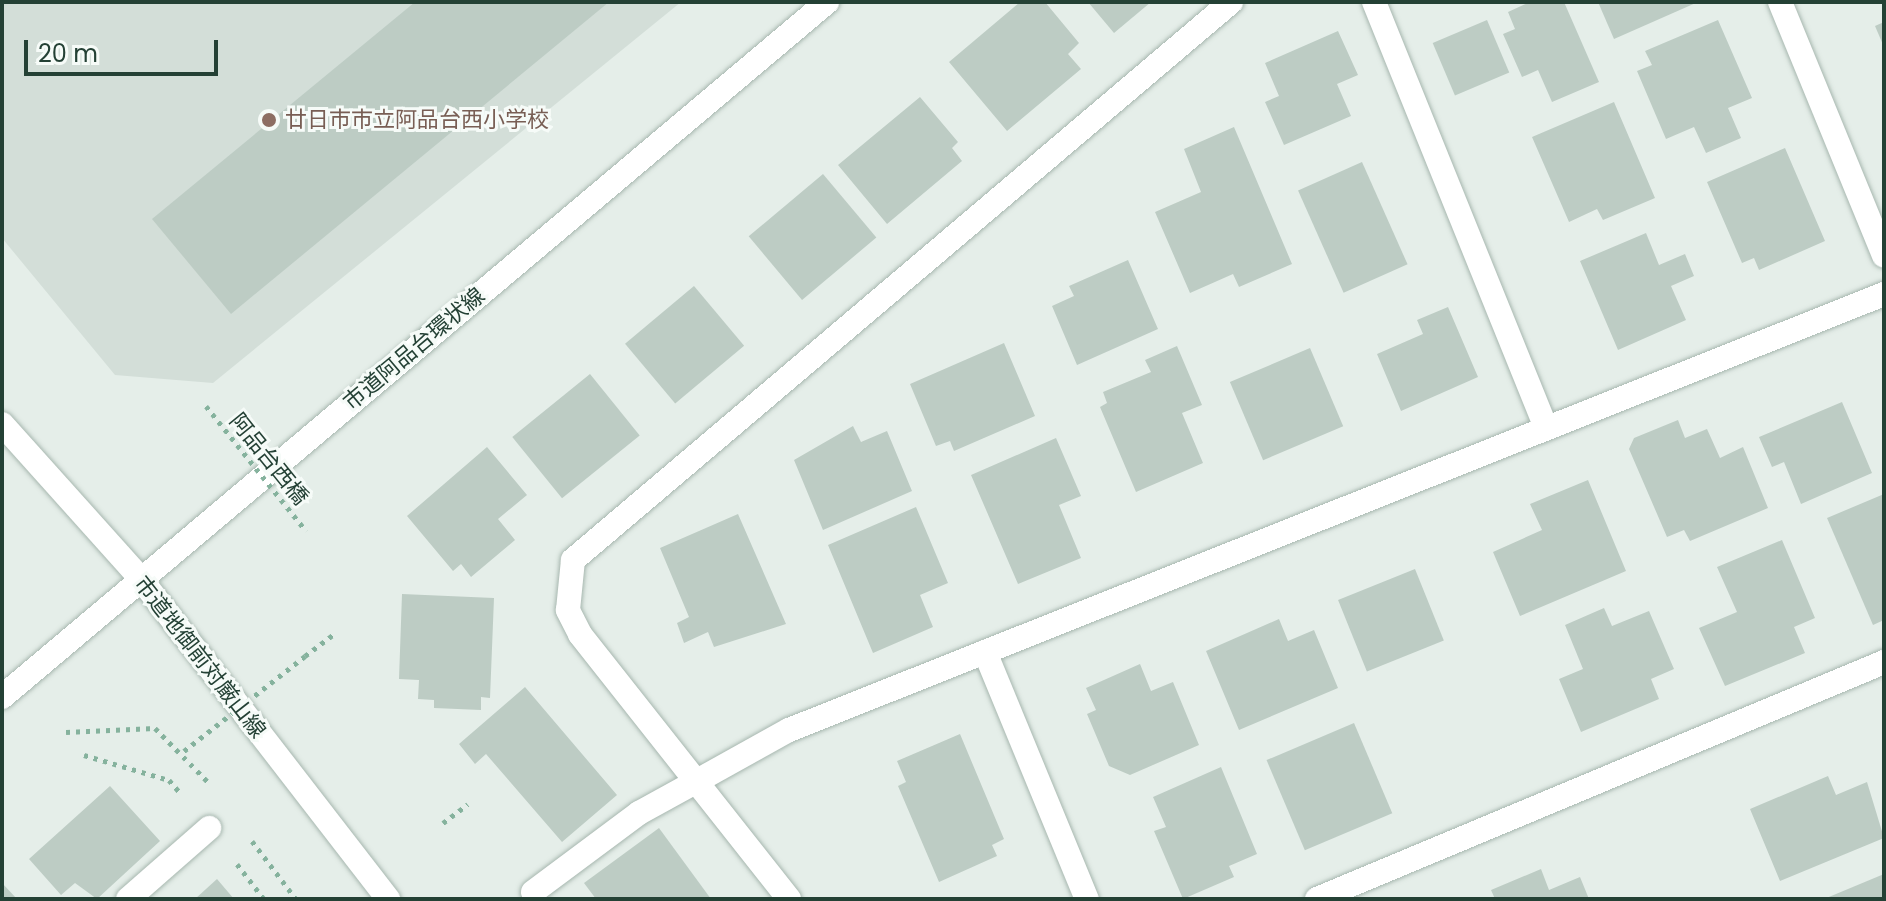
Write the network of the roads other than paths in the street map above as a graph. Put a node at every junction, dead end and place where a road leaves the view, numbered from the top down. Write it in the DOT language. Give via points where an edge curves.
graph roads {
  1 [pos="827,2"];
  2 [pos="1231,2"];
  3 [pos="1374,2"];
  4 [pos="1780,2"];
  5 [pos="1884,255"];
  6 [pos="1884,294"];
  7 [pos="2,424"];
  8 [pos="1546,428"];
  9 [pos="140,578"];
  10 [pos="985,652"];
  11 [pos="1884,662"];
  12 [pos="2,697"];
  13 [pos="699,780"];
  14 [pos="209,828"];
  15 [pos="533,892"];
  16 [pos="128,899"];
  17 [pos="388,899"];
  18 [pos="789,899"];
  19 [pos="1087,899"];
  20 [pos="1317,899"];
  1 -- 9 [label="street, 市道阿品台環状線"];
  2 -- 13 [label="street" via="573,560 568,610 580,634"];
  3 -- 8 [label="street"];
  4 -- 5 [label="street"];
  6 -- 8 [label="street"];
  7 -- 9 [label="street, 市道地御前対厳山線"];
  8 -- 10 [label="street"];
  9 -- 12 [label="street, 市道阿品台環状線"];
  9 -- 17 [label="street, 市道地御前対厳山線"];
  10 -- 13 [label="street" via="765,740"];
  10 -- 19 [label="street"];
  11 -- 20 [label="street"];
  13 -- 15 [label="street" via="639,813"];
  13 -- 18 [label="street"];
  14 -- 16 [label="street"];
}
